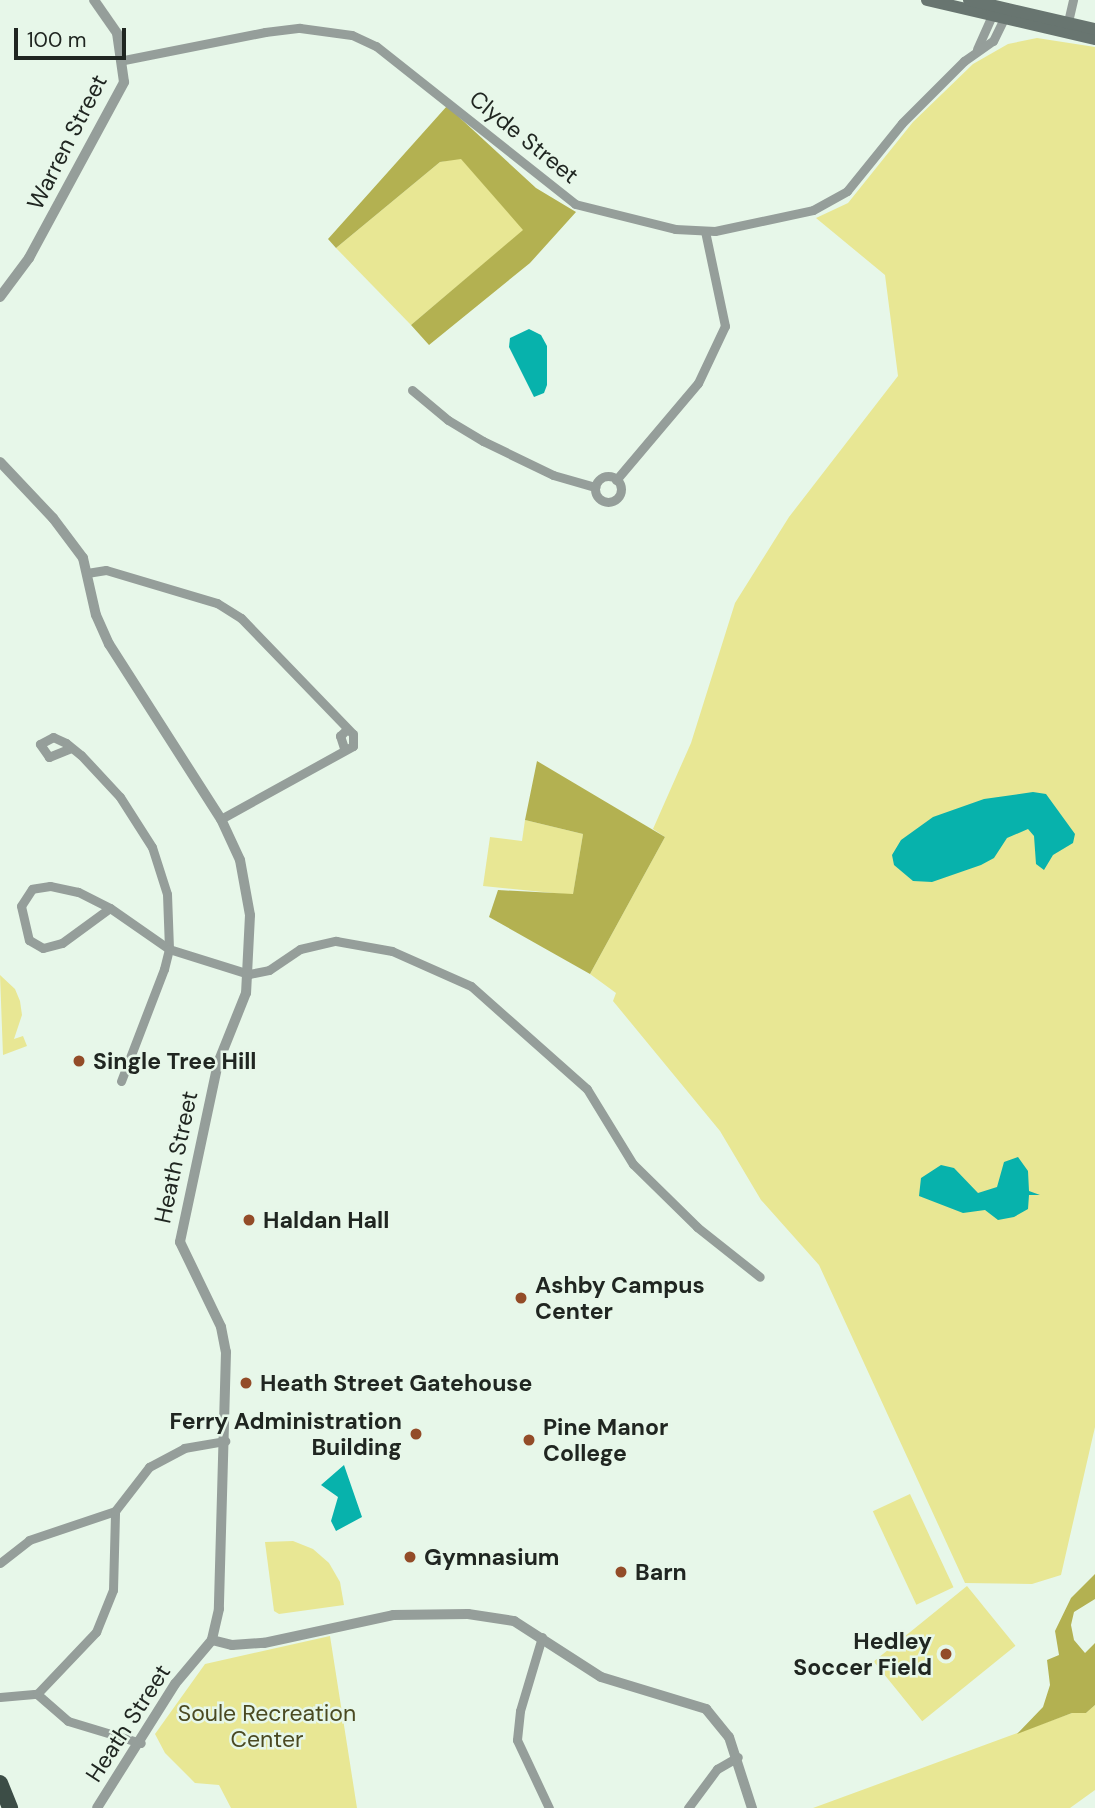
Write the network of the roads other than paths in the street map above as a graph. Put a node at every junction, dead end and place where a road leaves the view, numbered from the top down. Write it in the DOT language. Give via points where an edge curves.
graph roads {
  1 [pos="94,0"];
  2 [pos="926,0"];
  3 [pos="969,0"];
  4 [pos="1073,0"];
  5 [pos="1000,12"];
  6 [pos="1067,28"];
  7 [pos="1095,29"];
  8 [pos="1095,39"];
  9 [pos="124,60"];
  10 [pos="705,231"];
  11 [pos="0,297"];
  12 [pos="412,390"];
  13 [pos="0,462"];
  14 [pos="617,480"];
  15 [pos="595,487"];
  16 [pos="87,573"];
  17 [pos="71,748"];
  18 [pos="221,819"];
  19 [pos="110,908"];
  20 [pos="169,949"];
  21 [pos="249,974"];
  22 [pos="121,1081"];
  23 [pos="760,1277"];
  24 [pos="225,1441"];
  25 [pos="116,1511"];
  26 [pos="0,1563"];
  27 [pos="542,1637"];
  28 [pos="212,1640"];
  29 [pos="37,1694"];
  30 [pos="0,1697"];
  31 [pos="141,1743"];
  32 [pos="738,1757"];
  33 [pos="0,1783"];
  34 [pos="10,1808"];
  35 [pos="97,1808"];
  36 [pos="549,1808"];
  37 [pos="688,1808"];
  38 [pos="752,1808"];
  1 -- 9 [label="street, Warren Street" via="114,25"];
  2 -- 5 [label="main road"];
  3 -- 5 [label="main road"];
  4 -- 6 [label="street"];
  5 -- 6 [label="main road"];
  5 -- 10 [label="street, Clyde Street" via="977,50 902,123 847,191 826,205"];
  6 -- 7 [label="main road"];
  6 -- 8 [label="main road"];
  9 -- 10 [label="street, Clyde Street" via="265,32 313,28 352,34 402,65 567,199 630,219"];
  9 -- 11 [label="street, Warren Street" via="124,82 105,123 29,258"];
  10 -- 14 [label="street" via="725,326 698,383"];
  12 -- 15 [label="street" via="475,437 553,475"];
  13 -- 16 [label="street, Heath Street" via="74,542"];
  14 -- 15 [label="street" via="606,477"];
  14 -- 15 [label="street" via="620,492 613,501 601,500"];
  16 -- 18 [label="street, Heath Street" via="96,615 109,644"];
  16 -- 18 [label="street" via="106,570 217,603 241,618 356,741"];
  17 -- 20 [label="street" via="120,797 152,847 167,894"];
  18 -- 21 [label="street, Heath Street" via="247,886"];
  19 -- 19 [label="street" via="62,943 46,948 30,942 21,906 32,889 50,886 78,891"];
  19 -- 20 [label="street"];
  20 -- 21 [label="street"];
  20 -- 22 [label="street" via="158,990"];
  21 -- 23 [label="street" via="270,970 300,949 336,941 392,951 471,986 587,1089 633,1164 697,1227"];
  21 -- 24 [label="street, Heath Street" via="213,1085 180,1242 223,1335 228,1370"];
  24 -- 25 [label="street" via="166,1456 149,1467"];
  24 -- 28 [label="street, Heath Street" via="220,1597"];
  25 -- 26 [label="street" via="29,1540"];
  25 -- 29 [label="street" via="113,1590 107,1607 77,1656"];
  27 -- 28 [label="street" via="501,1617 450,1614 372,1617 257,1644"];
  27 -- 32 [label="street" via="601,1677 705,1709 726,1731"];
  27 -- 36 [label="street" via="520,1711 517,1740"];
  28 -- 31 [label="street, Heath Street" via="175,1684"];
  29 -- 30 [label="street"];
  29 -- 31 [label="street" via="68,1721"];
  31 -- 35 [label="street, Heath Street"];
  32 -- 37 [label="street" via="717,1769"];
  32 -- 38 [label="street"];
  33 -- 34 [label="highway"];
}
